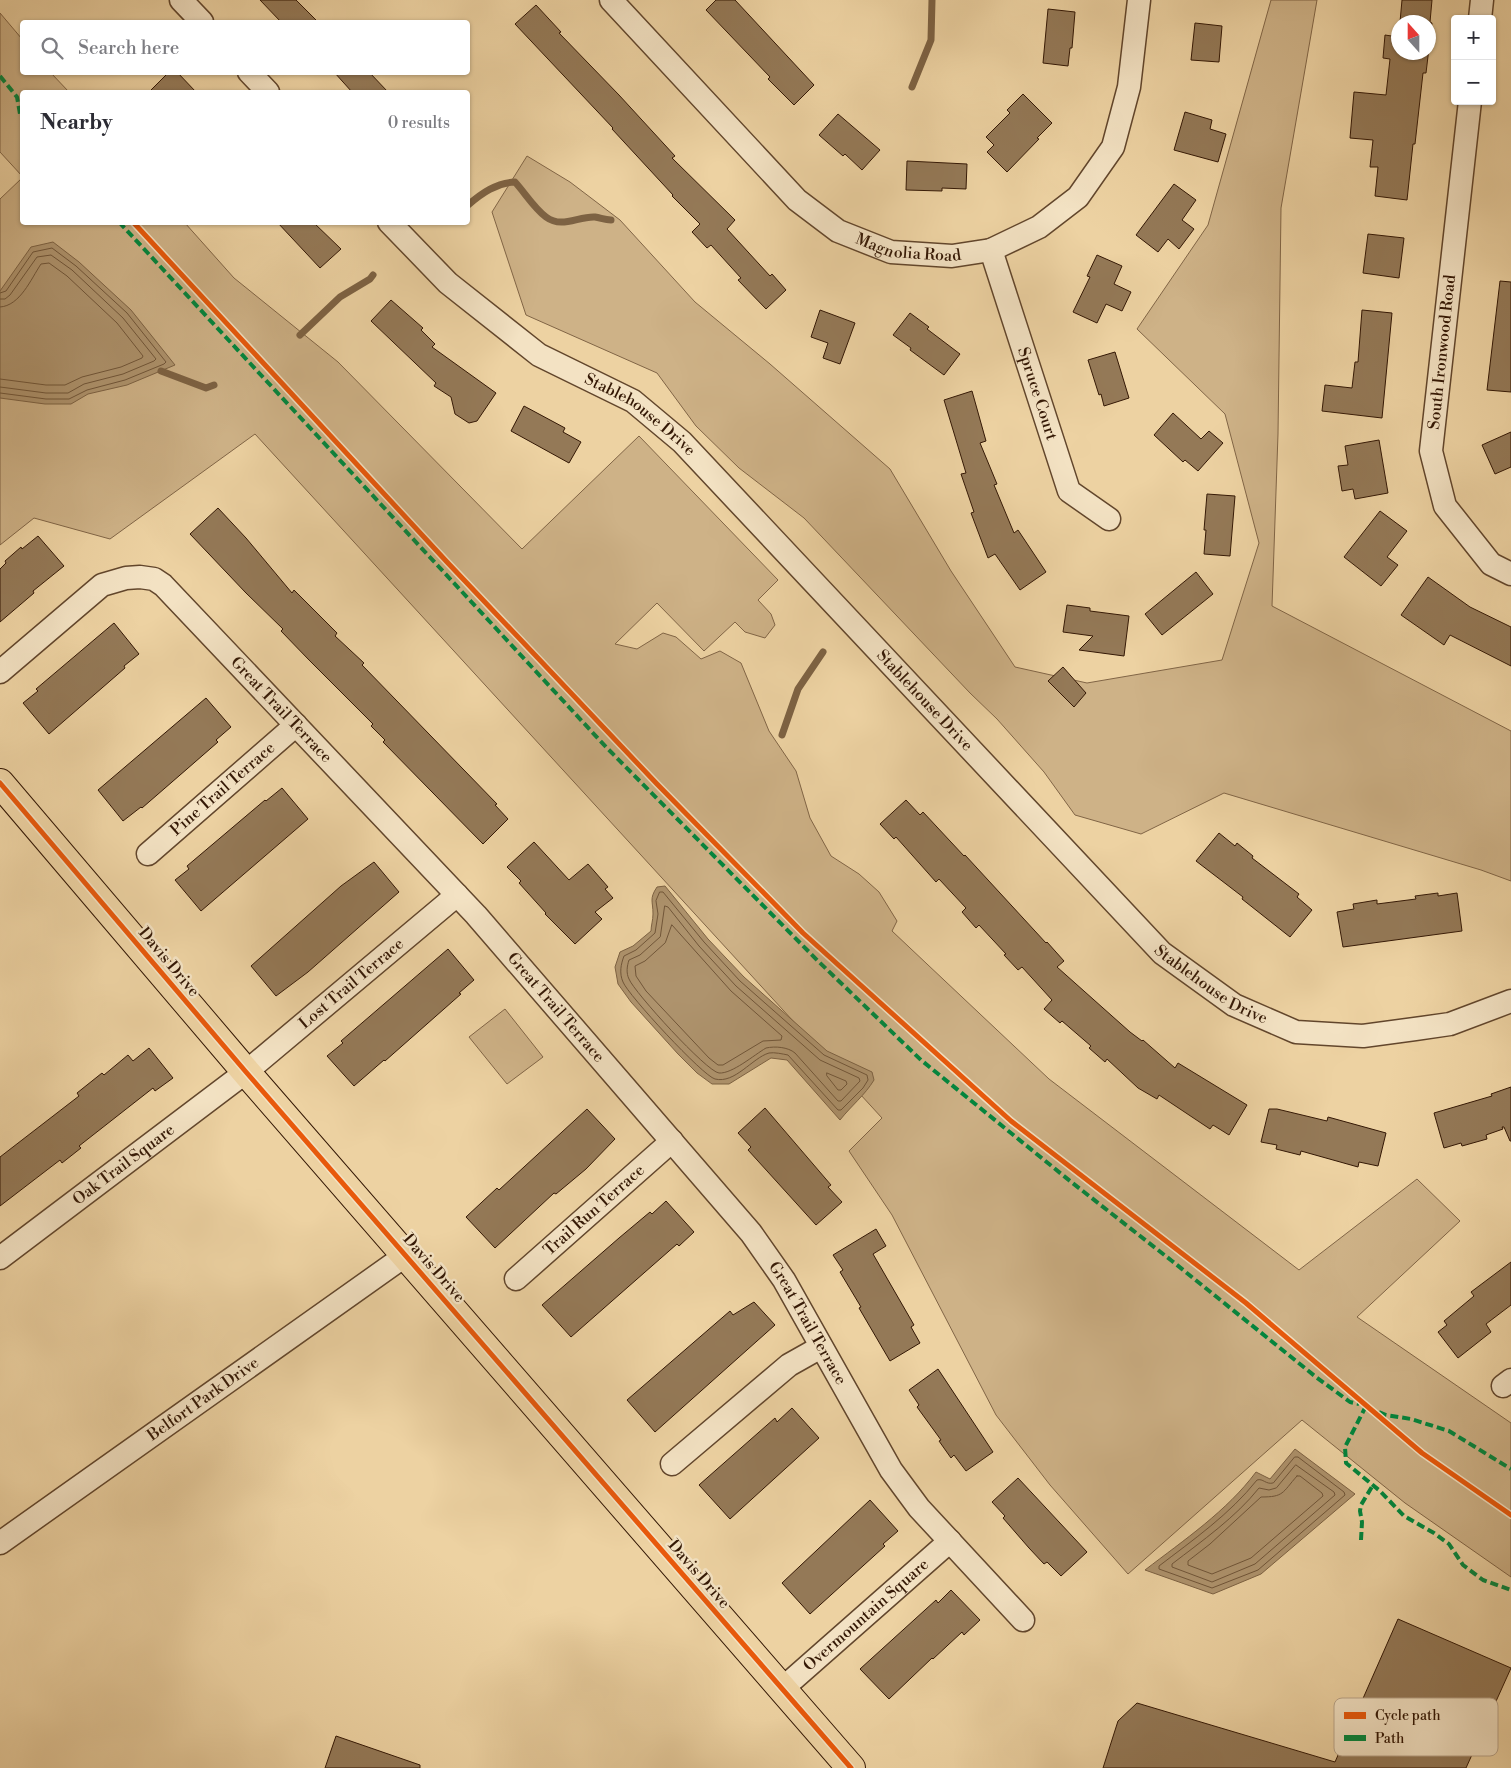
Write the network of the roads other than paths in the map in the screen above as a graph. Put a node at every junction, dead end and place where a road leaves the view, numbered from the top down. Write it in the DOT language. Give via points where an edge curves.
graph roads {
  1 [pos="181,0"];
  2 [pos="1139,0"];
  3 [pos="1482,0"];
  4 [pos="620,3"];
  5 [pos="1480,15"];
  6 [pos="200,20"];
  7 [pos="252,75"];
  8 [pos="266,90"];
  9 [pos="1470,105"];
  10 [pos="392,225"];
  11 [pos="991,250"];
  12 [pos="1109,519"];
  13 [pos="1511,574"];
  14 [pos="0,672"];
  15 [pos="296,725"];
  16 [pos="0,783"];
  17 [pos="148,854"];
  18 [pos="458,895"];
  19 [pos="1511,1001"];
  20 [pos="246,1072"];
  21 [pos="672,1141"];
  22 [pos="406,1255"];
  23 [pos="0,1258"];
  24 [pos="516,1279"];
  25 [pos="821,1346"];
  26 [pos="672,1464"];
  27 [pos="950,1541"];
  28 [pos="0,1543"];
  29 [pos="1023,1620"];
  30 [pos="782,1690"];
  31 [pos="851,1768"];
  1 -- 6 [label="street"];
  2 -- 11 [label="street, Magnolia Road" via="1129,87 1113,147 1078,197 1039,227"];
  3 -- 5 [label="street"];
  4 -- 11 [label="street, Magnolia Road" via="734,134 797,200 838,232 891,252 952,256"];
  7 -- 8 [label="street"];
  9 -- 13 [label="street, South Ironwood Road" via="1431,451 1445,506 1491,564"];
  10 -- 19 [label="street, Stablehouse Drive" via="448,283 539,355 633,401 682,442 1162,953 1234,1005 1296,1032 1364,1036 1450,1024"];
  11 -- 12 [label="street, Spruce Court" via="1069,491"];
  14 -- 15 [label="street, Great Trail Terrace" via="102,585 126,578 154,579"];
  15 -- 17 [label="street, Pine Trail Terrace"];
  15 -- 18 [label="street, Great Trail Terrace"];
  16 -- 20 [label="main road, Davis Drive"];
  18 -- 20 [label="street, Lost Trail Terrace"];
  18 -- 21 [label="street, Great Trail Terrace"];
  20 -- 22 [label="main road, Davis Drive"];
  20 -- 23 [label="street, Oak Trail Square"];
  21 -- 24 [label="street, Trail Run Terrace"];
  21 -- 25 [label="street, Great Trail Terrace" via="750,1233 784,1280"];
  22 -- 28 [label="street, Belfort Park Drive"];
  22 -- 30 [label="main road, Davis Drive"];
  25 -- 26 [label="street" via="789,1365"];
  25 -- 27 [label="street, Great Trail Terrace" via="891,1470 919,1508"];
  27 -- 29 [label="street, Great Trail Terrace"];
  27 -- 30 [label="street, Overmountain Square"];
  30 -- 31 [label="main road, Davis Drive"];
}
